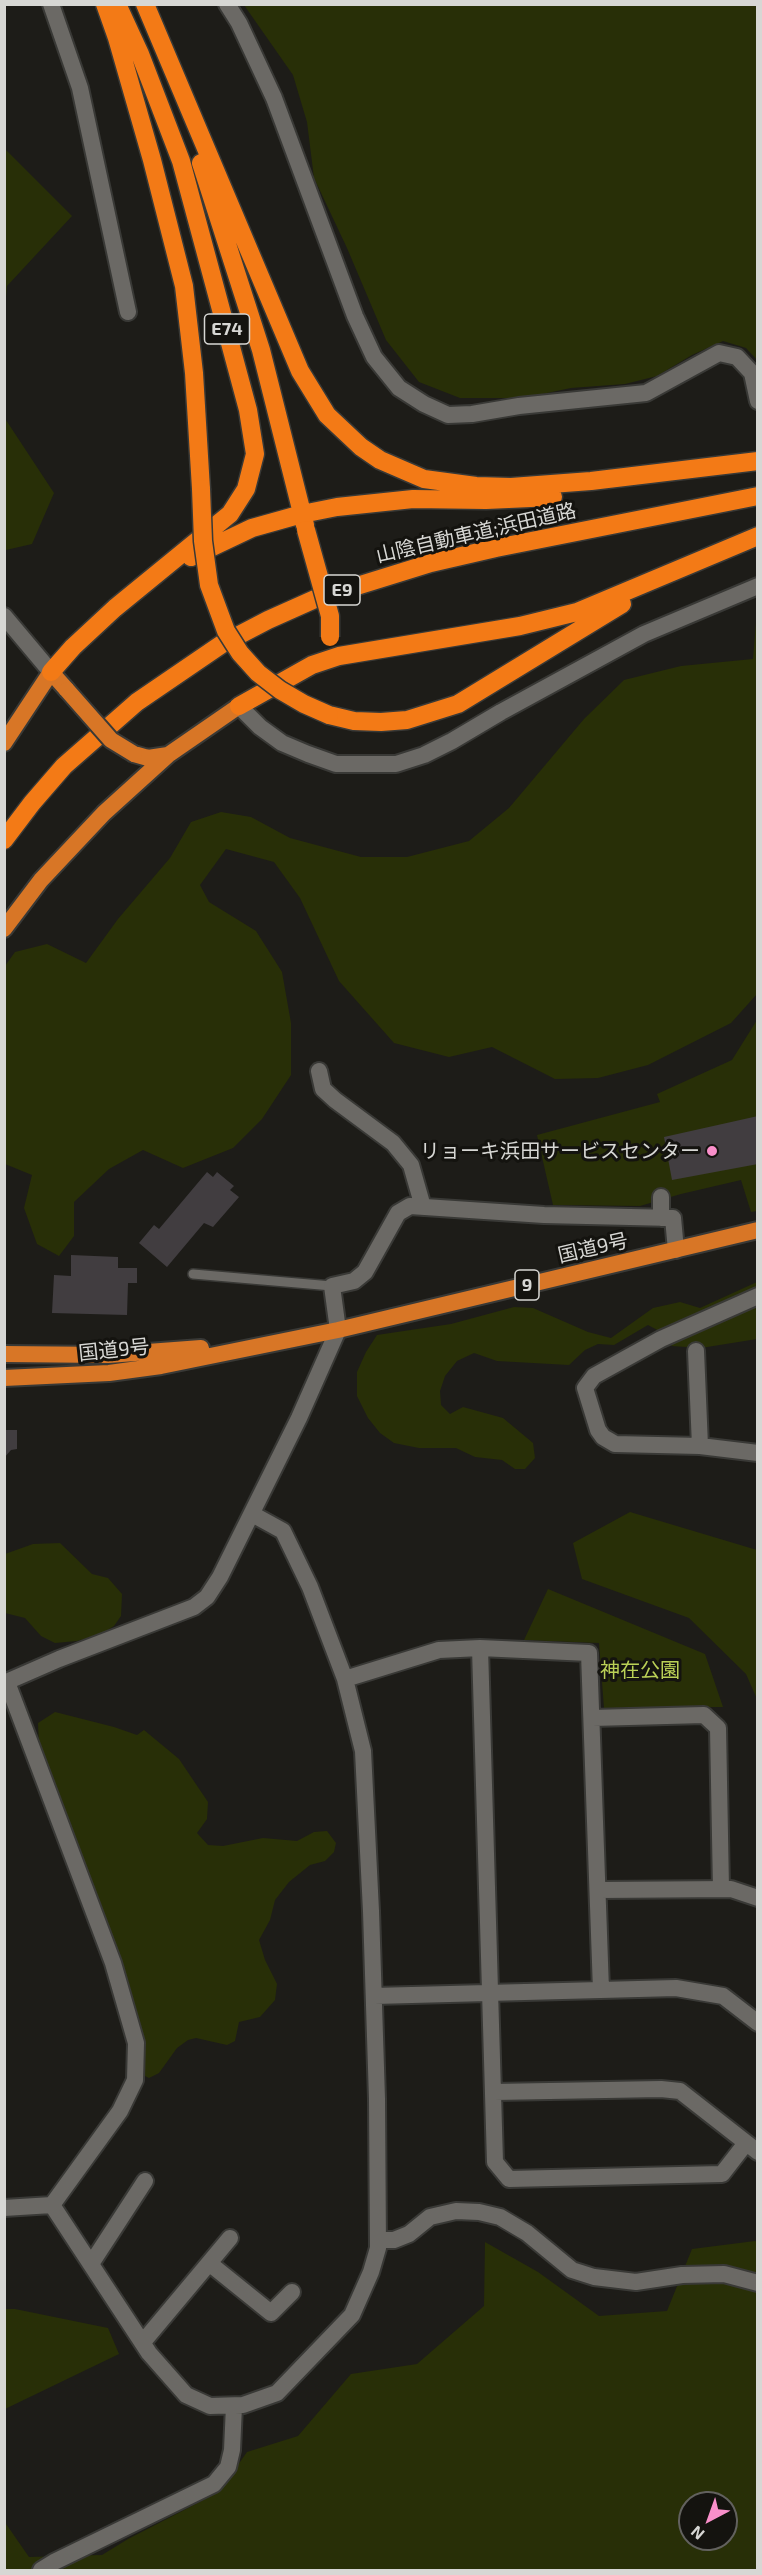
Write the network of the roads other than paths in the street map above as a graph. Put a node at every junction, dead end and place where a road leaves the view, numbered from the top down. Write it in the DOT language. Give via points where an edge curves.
graph roads {
  1 [pos="51,4"];
  2 [pos="105,4"];
  3 [pos="117,4"];
  4 [pos="227,4"];
  5 [pos="147,9"];
  6 [pos="128,312"];
  7 [pos="758,401"];
  8 [pos="758,461"];
  9 [pos="718,466"];
  10 [pos="758,496"];
  11 [pos="304,522"];
  12 [pos="758,536"];
  13 [pos="711,556"];
  14 [pos="758,586"];
  15 [pos="115,608"];
  16 [pos="4,615"];
  17 [pos="312,665"];
  18 [pos="51,672"];
  19 [pos="239,706"];
  20 [pos="4,743"];
  21 [pos="168,755"];
  22 [pos="4,840"];
  23 [pos="4,929"];
  24 [pos="319,1071"];
  25 [pos="660,1197"];
  26 [pos="423,1207"];
  27 [pos="661,1218"];
  28 [pos="758,1230"];
  29 [pos="676,1250"];
  30 [pos="193,1274"];
  31 [pos="332,1286"];
  32 [pos="758,1296"];
  33 [pos="338,1330"];
  34 [pos="297,1338"];
  35 [pos="696,1351"];
  36 [pos="4,1354"];
  37 [pos="4,1378"];
  38 [pos="700,1446"];
  39 [pos="758,1453"];
  40 [pos="252,1514"];
  41 [pos="480,1648"];
  42 [pos="345,1679"];
  43 [pos="6,1683"];
  44 [pos="592,1718"];
  45 [pos="720,1889"];
  46 [pos="598,1890"];
  47 [pos="758,1898"];
  48 [pos="601,1990"];
  49 [pos="492,1993"];
  50 [pos="374,1996"];
  51 [pos="758,2023"];
  52 [pos="494,2092"];
  53 [pos="752,2148"];
  54 [pos="145,2181"];
  55 [pos="52,2205"];
  56 [pos="4,2208"];
  57 [pos="230,2238"];
  58 [pos="378,2240"];
  59 [pos="209,2263"];
  60 [pos="91,2265"];
  61 [pos="758,2283"];
  62 [pos="292,2292"];
  63 [pos="143,2342"];
  64 [pos="234,2406"];
  65 [pos="41,2571"];
  1 -- 6 [label="street" via="80,88"];
  2 -- 13 [label="highway, bridge" via="152,160 183,286 194,373 209,585 226,631 258,673 280,690 329,715 354,721 407,720 458,704 612,610"];
  3 -- 15 [label="highway, E74" via="181,161 249,410 255,454 246,489 230,514"];
  4 -- 7 [label="street" via="274,98 355,316 374,357 399,388 448,415 472,414 646,393 719,353 737,357 752,373"];
  5 -- 9 [label="highway" via="300,371 327,415 361,447 424,479 476,486 549,485"];
  5 -- 11 [label="highway" via="261,350"];
  8 -- 9 [label="highway"];
  9 -- 11 [label="highway" via="558,496 374,502"];
  10 -- 22 [label="highway, 山陰自動車道;浜田道路 / E9" via="431,563 315,599 268,620 222,644 137,702 64,766"];
  11 -- 15 [label="highway" via="252,528 220,542 168,571"];
  11 -- 17 [label="highway, bridge" via="330,616 330,637"];
  12 -- 13 [label="highway"];
  13 -- 17 [label="highway" via="550,620 339,656"];
  14 -- 19 [label="street" via="645,634 452,741 396,764 336,764 308,754 282,743"];
  15 -- 18 [label="highway"];
  16 -- 18 [label="street"];
  17 -- 19 [label="highway"];
  18 -- 20 [label="highway"];
  18 -- 21 [label="highway, bridge" via="111,740 148,758"];
  19 -- 21 [label="highway"];
  21 -- 23 [label="highway" via="70,848"];
  24 -- 26 [label="street" via="323,1089 393,1143 411,1165"];
  25 -- 27 [label="street"];
  26 -- 27 [label="street"];
  26 -- 31 [label="street" via="410,1206 398,1213 365,1272 354,1281"];
  27 -- 29 [label="street" via="673,1218"];
  28 -- 29 [label="highway, 国道9号 / 9"];
  29 -- 33 [label="highway, 国道9号 / 9"];
  30 -- 31 [label="lane"];
  31 -- 33 [label="street"];
  32 -- 38 [label="street" via="662,1339 594,1376 585,1388 598,1430 615,1444"];
  33 -- 34 [label="highway, 国道9号 / 9"];
  33 -- 40 [label="street"];
  34 -- 36 [label="highway, 国道9号 / 9" via="146,1353"];
  34 -- 37 [label="highway, 国道9号 / 9" via="150,1368"];
  35 -- 38 [label="street"];
  38 -- 39 [label="street"];
  40 -- 42 [label="street" via="283,1531 310,1587"];
  40 -- 43 [label="street" via="220,1578 207,1597 194,1607"];
  41 -- 42 [label="street" via="439,1650"];
  41 -- 44 [label="street" via="589,1653"];
  41 -- 49 [label="street"];
  42 -- 50 [label="street" via="363,1751"];
  43 -- 55 [label="street" via="113,1963 136,2043 135,2080 120,2111"];
  44 -- 45 [label="street" via="704,1715 718,1728"];
  44 -- 46 [label="street"];
  45 -- 46 [label="street"];
  45 -- 47 [label="street"];
  46 -- 48 [label="street"];
  48 -- 49 [label="street"];
  48 -- 51 [label="street" via="676,1988 723,1996"];
  49 -- 50 [label="street"];
  49 -- 52 [label="street"];
  50 -- 58 [label="street"];
  52 -- 53 [label="street" via="680,2091"];
  52 -- 53 [label="street" via="495,2162 509,2179 722,2174"];
  54 -- 60 [label="street"];
  55 -- 56 [label="street"];
  55 -- 60 [label="street"];
  57 -- 59 [label="street"];
  58 -- 61 [label="street" via="394,2240 409,2234 430,2217 456,2211 479,2212 500,2217 527,2233 572,2270 594,2277 636,2282 724,2274"];
  58 -- 64 [label="street" via="371,2272 352,2315 277,2393"];
  59 -- 62 [label="street" via="271,2313"];
  59 -- 63 [label="street"];
  60 -- 63 [label="street"];
  63 -- 64 [label="street" via="186,2395 210,2406"];
  64 -- 65 [label="street" via="228,2467 214,2484"];
}
